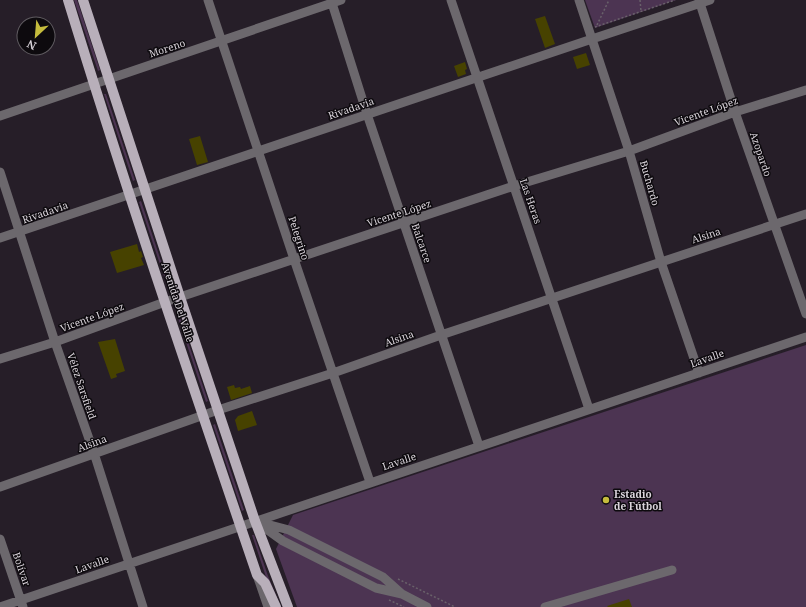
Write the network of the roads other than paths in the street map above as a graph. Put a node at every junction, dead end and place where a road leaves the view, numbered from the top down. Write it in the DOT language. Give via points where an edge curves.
graph roads {
  1 [pos="68,0"];
  2 [pos="83,0"];
  3 [pos="208,0"];
  4 [pos="341,0"];
  5 [pos="451,0"];
  6 [pos="579,0"];
  7 [pos="710,0"];
  8 [pos="331,2"];
  9 [pos="699,2"];
  10 [pos="592,39"];
  11 [pos="222,41"];
  12 [pos="477,77"];
  13 [pos="108,79"];
  14 [pos="94,84"];
  15 [pos="806,90"];
  16 [pos="735,112"];
  17 [pos="367,114"];
  18 [pos="0,116"];
  19 [pos="629,151"];
  20 [pos="259,152"];
  21 [pos="0,172"];
  22 [pos="514,186"];
  23 [pos="145,190"];
  24 [pos="130,195"];
  25 [pos="806,214"];
  26 [pos="403,223"];
  27 [pos="774,225"];
  28 [pos="20,232"];
  29 [pos="0,238"];
  30 [pos="294,259"];
  31 [pos="661,262"];
  32 [pos="180,297"];
  33 [pos="552,298"];
  34 [pos="165,302"];
  35 [pos="806,314"];
  36 [pos="441,335"];
  37 [pos="806,337"];
  38 [pos="55,342"];
  39 [pos="0,359"];
  40 [pos="333,373"];
  41 [pos="699,373"];
  42 [pos="589,409"];
  43 [pos="218,410"];
  44 [pos="203,415"];
  45 [pos="479,446"];
  46 [pos="94,453"];
  47 [pos="370,482"];
  48 [pos="0,487"];
  49 [pos="255,521"];
  50 [pos="241,526"];
  51 [pos="0,539"];
  52 [pos="129,562"];
  53 [pos="672,570"];
  54 [pos="257,575"];
  55 [pos="402,594"];
  56 [pos="22,603"];
  57 [pos="0,607"];
  58 [pos="143,607"];
  59 [pos="268,607"];
  60 [pos="276,607"];
  61 [pos="288,607"];
  62 [pos="428,607"];
  63 [pos="545,607"];
  1 -- 14 [label="main road, Avenida Del Valle"];
  2 -- 13 [label="main road, Avenida Del Valle"];
  3 -- 11 [label="street, Pelegrino"];
  4 -- 8 [label="street, Moreno"];
  5 -- 12 [label="street, Las Heras"];
  6 -- 10 [label="street, Buchardo"];
  7 -- 9 [label="street, Rivadavia"];
  8 -- 11 [label="street, Moreno"];
  8 -- 17 [label="street, Balcarce"];
  9 -- 10 [label="street, Rivadavia"];
  9 -- 16 [label="street, Azopardo"];
  10 -- 12 [label="street, Rivadavia"];
  10 -- 19 [label="street, Buchardo"];
  11 -- 13 [label="street, Moreno"];
  11 -- 20 [label="street, Pelegrino"];
  12 -- 17 [label="street, Rivadavia"];
  12 -- 22 [label="street, Las Heras"];
  13 -- 14 [label="street, Moreno"];
  13 -- 23 [label="main road, Avenida Del Valle"];
  14 -- 18 [label="street, Moreno"];
  14 -- 24 [label="main road, Avenida Del Valle"];
  15 -- 16 [label="street, Vicente López"];
  16 -- 19 [label="street, Vicente López"];
  16 -- 27 [label="street, Azopardo"];
  17 -- 20 [label="street, Rivadavia"];
  17 -- 26 [label="street, Balcarce"];
  19 -- 22 [label="street, Vicente López"];
  19 -- 31 [label="street, Buchardo"];
  20 -- 23 [label="street, Rivadavia"];
  20 -- 30 [label="street, Pelegrino"];
  21 -- 28 [label="street, Vélez Sarsfield"];
  22 -- 26 [label="street, Vicente López"];
  22 -- 33 [label="street, Las Heras"];
  23 -- 24 [label="street, Rivadavia"];
  23 -- 32 [label="main road, Avenida Del Valle"];
  24 -- 28 [label="street, Rivadavia"];
  24 -- 34 [label="main road, Avenida Del Valle"];
  25 -- 27 [label="street, Alsina"];
  26 -- 30 [label="street, Vicente López"];
  26 -- 36 [label="street, Balcarce"];
  27 -- 31 [label="street, Alsina"];
  27 -- 35 [label="street, Azopardo"];
  28 -- 29 [label="street, Rivadavia"];
  28 -- 38 [label="street, Vélez Sarsfield"];
  30 -- 32 [label="street, Vicente López"];
  30 -- 40 [label="street, Pelegrino"];
  31 -- 33 [label="street, Alsina"];
  31 -- 41 [label="street, Buchardo"];
  32 -- 34 [label="street, Vicente López"];
  32 -- 43 [label="main road, Avenida Del Valle"];
  33 -- 36 [label="street, Alsina"];
  33 -- 42 [label="street, Las Heras"];
  34 -- 38 [label="street, Vicente López"];
  34 -- 44 [label="main road, Avenida Del Valle"];
  36 -- 40 [label="street, Alsina"];
  36 -- 45 [label="street, Balcarce"];
  37 -- 41 [label="street, Lavalle"];
  38 -- 39 [label="street, Vicente López"];
  38 -- 46 [label="street, Vélez Sarsfield"];
  40 -- 43 [label="street, Alsina"];
  40 -- 47 [label="street, Pelegrino"];
  41 -- 42 [label="street, Lavalle"];
  42 -- 45 [label="street, Lavalle"];
  43 -- 44 [label="street, Alsina"];
  43 -- 49 [label="main road, Avenida Del Valle"];
  44 -- 46 [label="street, Alsina"];
  44 -- 50 [label="main road, Avenida Del Valle"];
  45 -- 47 [label="street, Lavalle"];
  46 -- 48 [label="street, Alsina"];
  46 -- 52 [label="street, Vélez Sarsfield"];
  47 -- 49 [label="street, Lavalle"];
  49 -- 50 [label="street, Lavalle"];
  49 -- 55 [label="street" via="283,541 376,588"];
  49 -- 55 [label="street" via="296,533 383,577"];
  49 -- 61 [label="main road, Avenida Del Valle"];
  50 -- 52 [label="street, Lavalle"];
  50 -- 54 [label="main road, Avenida Del Valle"];
  51 -- 56 [label="street, Bolívar"];
  52 -- 56 [label="street, Lavalle"];
  52 -- 58 [label="street, Vélez Sarsfield"];
  53 -- 63 [label="street"];
  54 -- 59 [label="street"];
  54 -- 60 [label="main road, Avenida Del Valle" via="265,583"];
  55 -- 62 [label="street"];
  56 -- 57 [label="street, Lavalle"];
}
